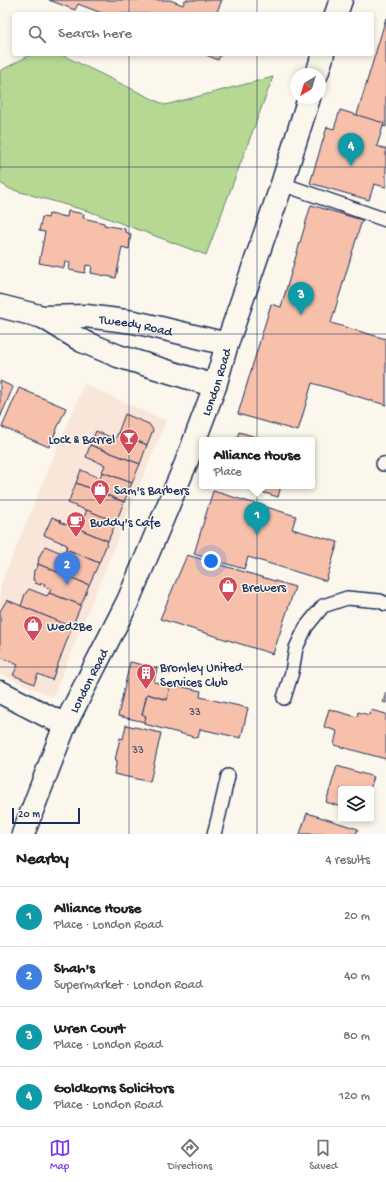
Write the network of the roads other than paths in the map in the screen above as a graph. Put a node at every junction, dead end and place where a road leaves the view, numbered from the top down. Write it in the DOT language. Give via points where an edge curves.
graph roads {
  1 [pos="340,0"];
  2 [pos="337,12"];
  3 [pos="322,56"];
  4 [pos="319,68"];
  5 [pos="307,104"];
  6 [pos="282,184"];
  7 [pos="386,220"];
  8 [pos="0,306"];
  9 [pos="43,318"];
  10 [pos="227,344"];
  11 [pos="214,386"];
  12 [pos="386,604"];
  13 [pos="0,692"];
  14 [pos="284,698"];
  15 [pos="65,725"];
  16 [pos="228,776"];
  17 [pos="23,834"];
  18 [pos="214,834"];
  1 -- 2 [label="main road"];
  3 -- 4 [label="main road"];
  5 -- 6 [label="main road, London Road"];
  6 -- 7 [label="lane"];
  6 -- 10 [label="main road, London Road"];
  8 -- 9 [label="main road, Tweedy Road"];
  9 -- 10 [label="main road, Tweedy Road" via="86,316 134,322"];
  9 -- 11 [label="main road, Tweedy Road" via="82,341 118,356"];
  10 -- 11 [label="main road, London Road"];
  11 -- 15 [label="main road, London Road" via="186,463 128,601"];
  12 -- 14 [label="lane" via="380,601 347,598 323,606 306,627 296,648"];
  13 -- 15 [label="main road"];
  15 -- 17 [label="main road, London Road"];
  16 -- 18 [label="lane"];
}
